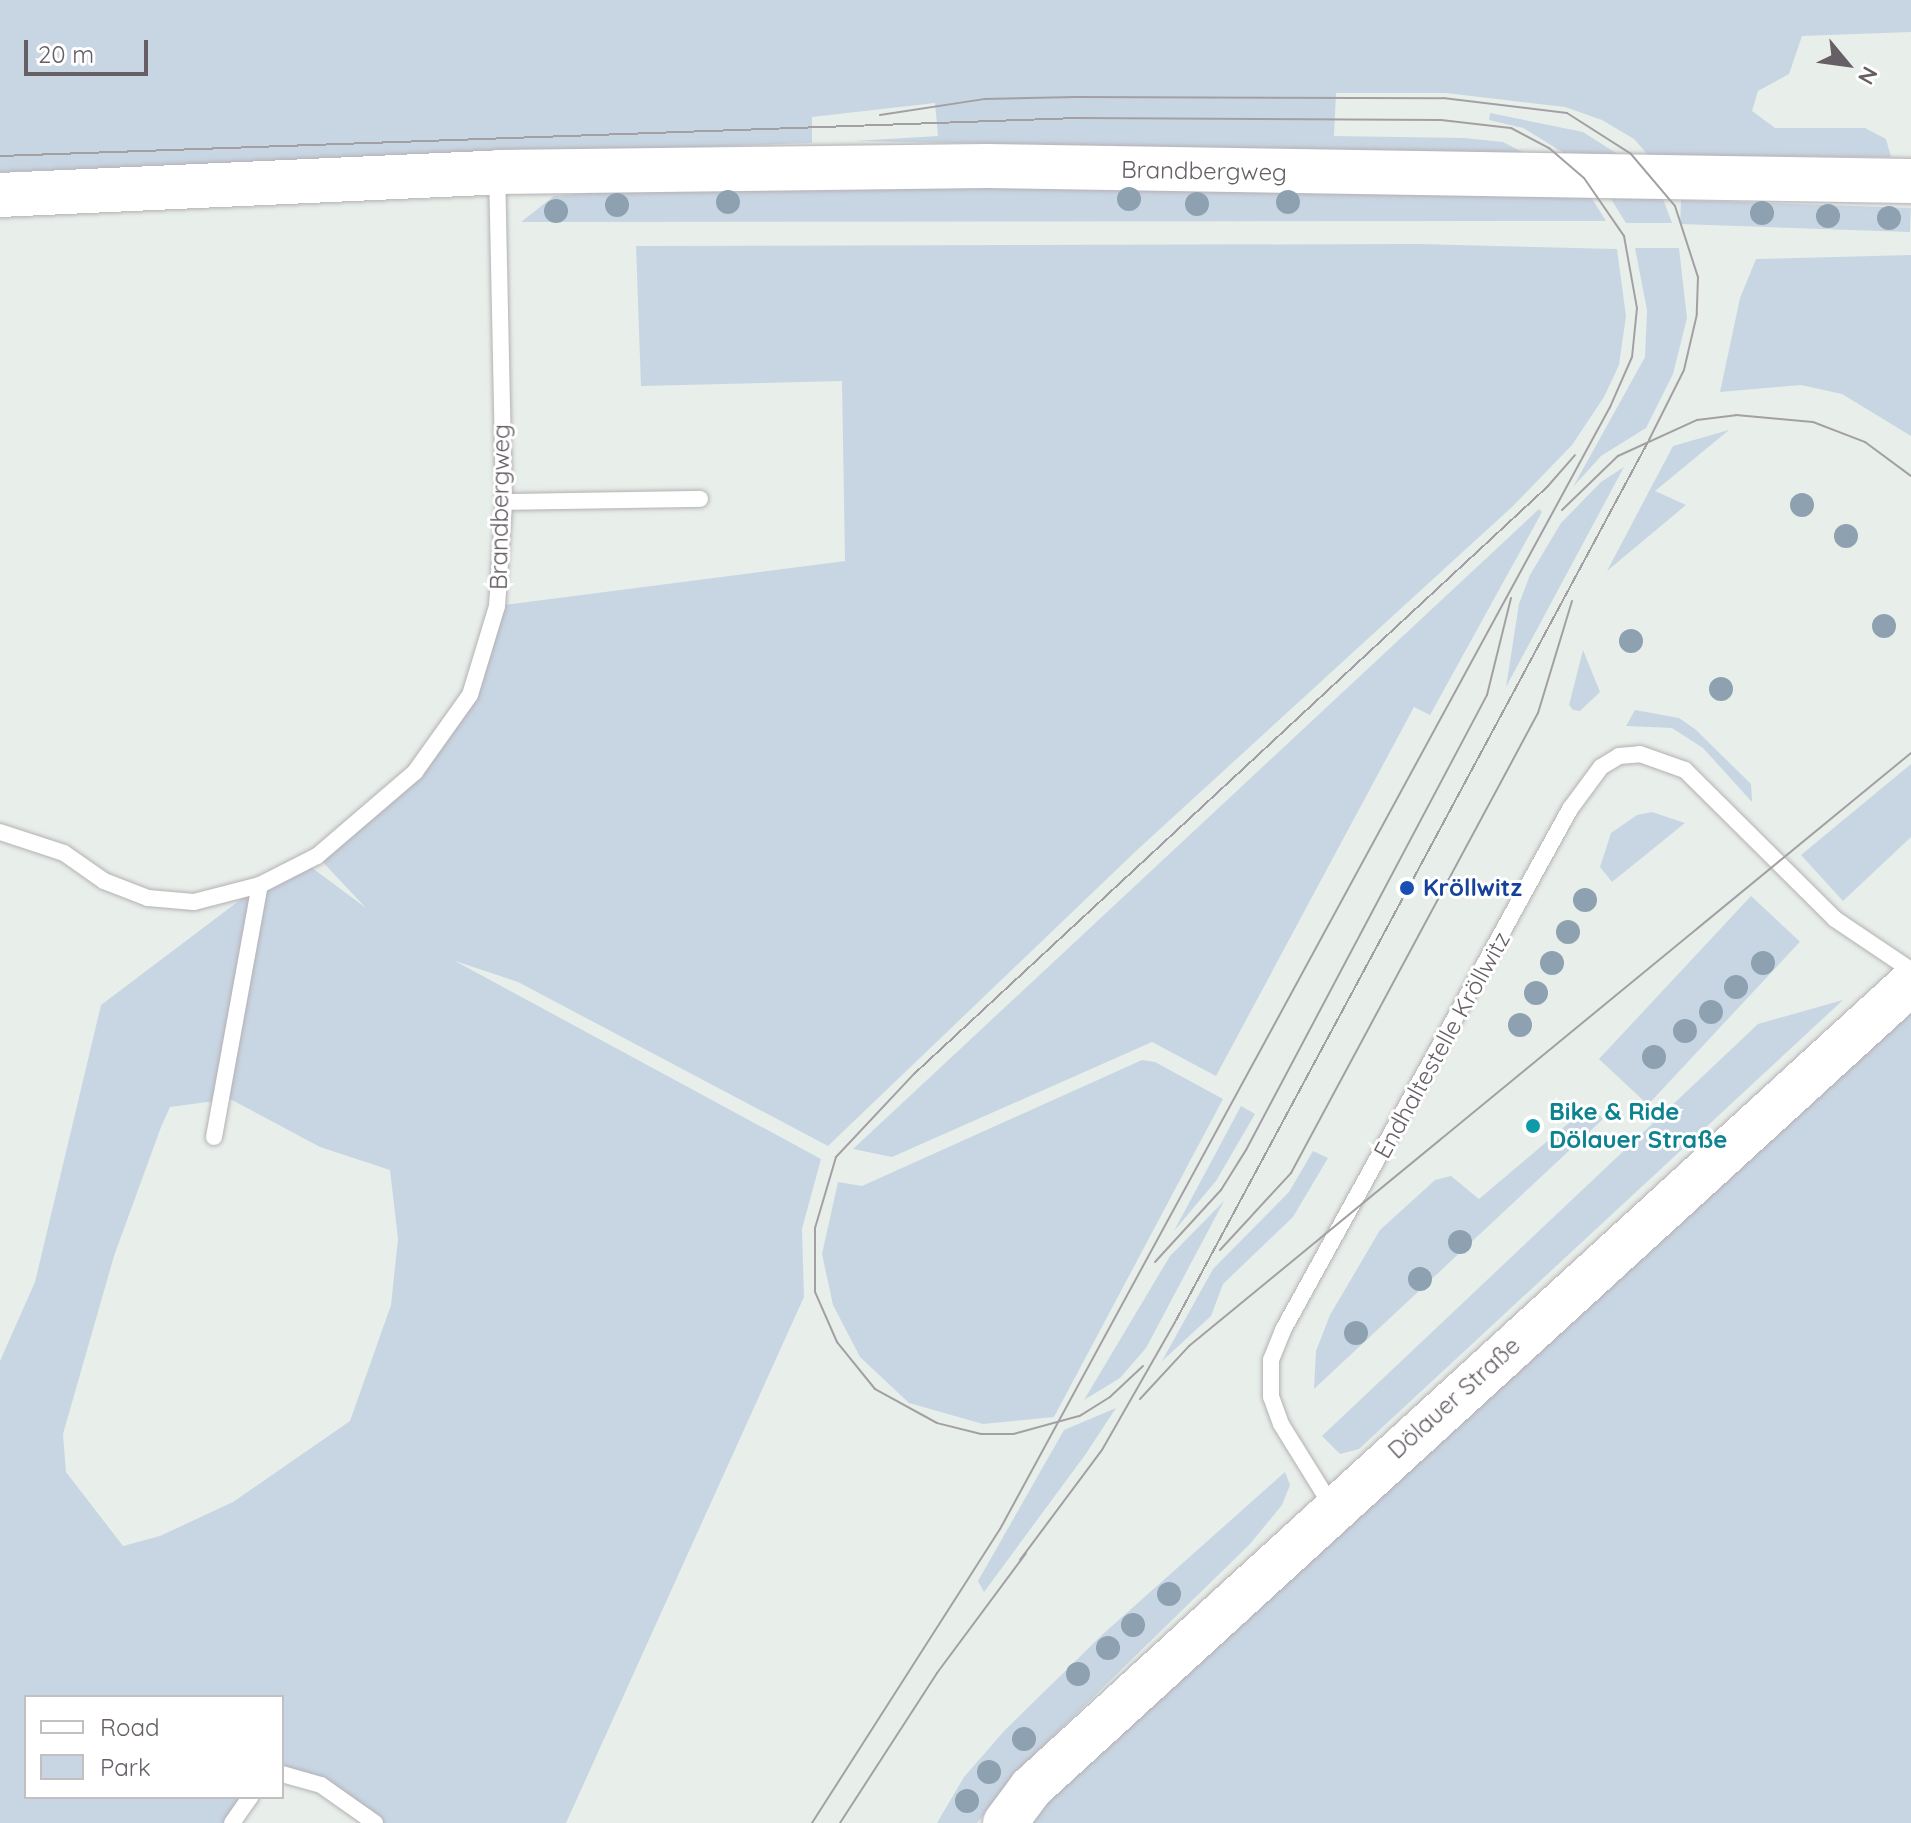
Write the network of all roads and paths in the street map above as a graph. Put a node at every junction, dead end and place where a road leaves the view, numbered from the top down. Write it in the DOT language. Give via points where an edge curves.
graph roads {
  1 [pos="497,172"];
  2 [pos="1911,181"];
  3 [pos="0,195"];
  4 [pos="700,499"];
  5 [pos="504,502"];
  6 [pos="0,832"];
  7 [pos="260,885"];
  8 [pos="1911,970"];
  9 [pos="1911,983"];
  10 [pos="214,1137"];
  11 [pos="1333,1508"];
  12 [pos="284,1775"];
  13 [pos="249,1799"];
  14 [pos="232,1823"];
  15 [pos="375,1823"];
  16 [pos="1005,1823"];
  1 -- 2 [label="main road, Brandbergweg" via="987,166"];
  1 -- 3 [label="main road, Brandbergweg"];
  1 -- 5 [label="lane, Brandbergweg"];
  4 -- 5 [label="lane"];
  5 -- 7 [label="lane, Brandbergweg" via="497,606 470,695 415,772 317,856"];
  6 -- 7 [label="lane, Brandbergweg" via="64,853 104,881 148,898 194,902"];
  7 -- 10 [label="lane"];
  8 -- 11 [label="lane, Endhaltestelle Kröllwitz" via="1835,919 1685,770 1640,754 1619,756 1594,773 1344,1218 1271,1360 1271,1397 1281,1424"];
  9 -- 11 [label="main road, Dölauer Straße"];
  11 -- 16 [label="main road, Dölauer Straße" via="1031,1788"];
  12 -- 15 [label="lane" via="321,1785"];
  13 -- 14 [label="lane"];
}
